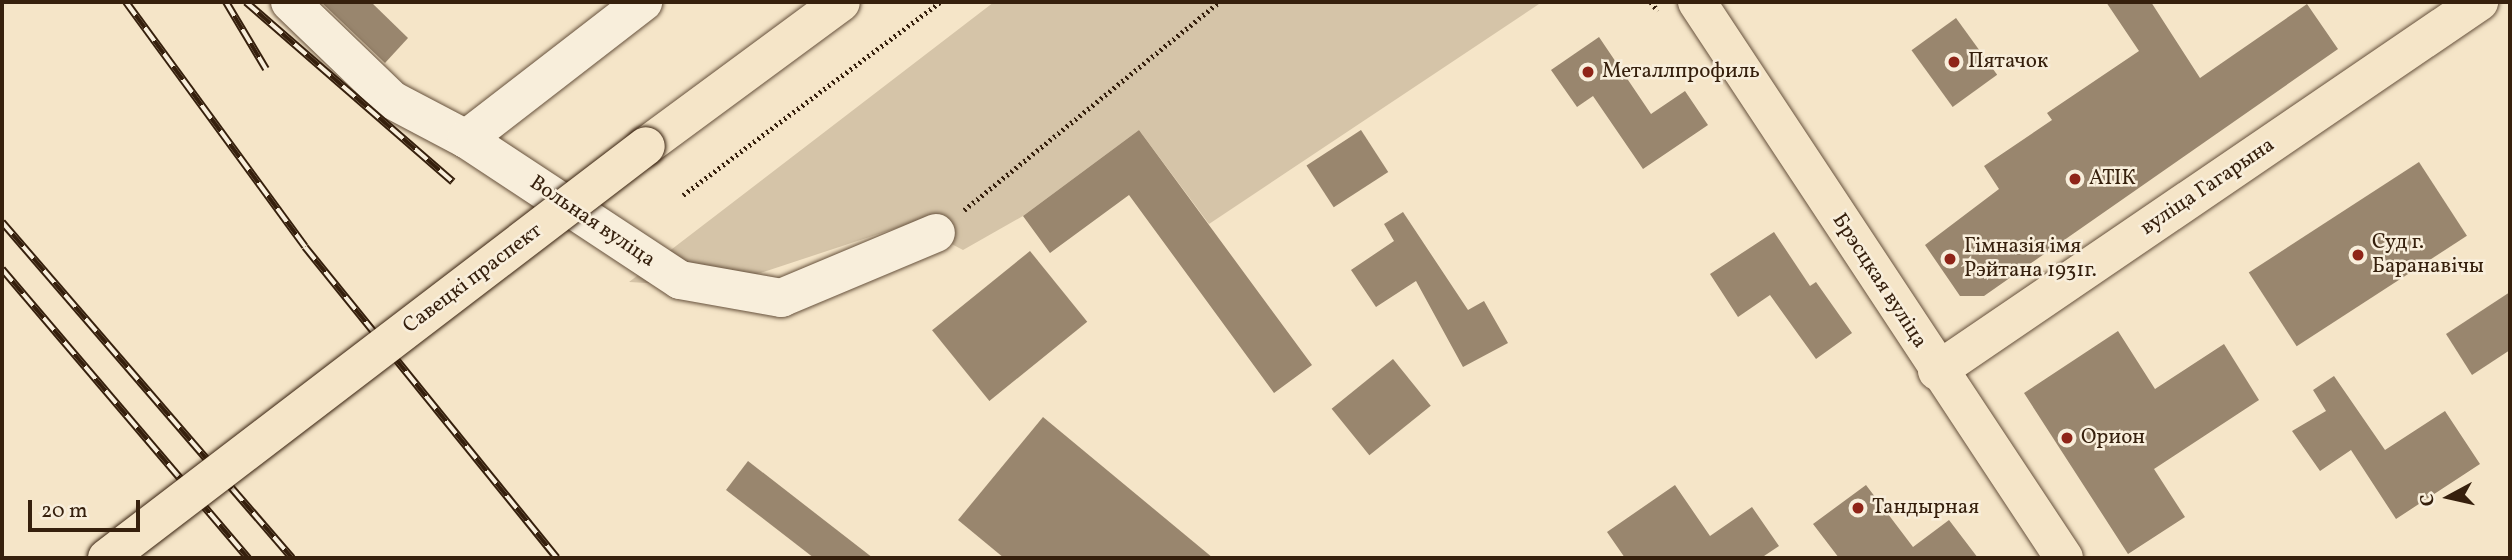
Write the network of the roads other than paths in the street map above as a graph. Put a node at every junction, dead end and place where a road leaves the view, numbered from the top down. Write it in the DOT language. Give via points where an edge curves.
graph roads {
  1 [pos="290,2"];
  2 [pos="643,2"];
  3 [pos="841,2"];
  4 [pos="1698,2"];
  5 [pos="2479,2"];
  6 [pos="466,139"];
  7 [pos="936,233"];
  8 [pos="1937,371"];
  9 [pos="107,558"];
  10 [pos="2064,558"];
  1 -- 6 [label="lane, Вольная вуліца" via="393,100"];
  2 -- 6 [label="lane"];
  3 -- 9 [label="main road, Савецкі праспект, bridge"];
  4 -- 8 [label="main road, Брэсцкая вуліца"];
  5 -- 8 [label="main road, вуліца Гагарына"];
  6 -- 7 [label="lane, Вольная вуліца" via="680,280 781,298"];
  8 -- 10 [label="main road, Брэсцкая вуліца"];
}
